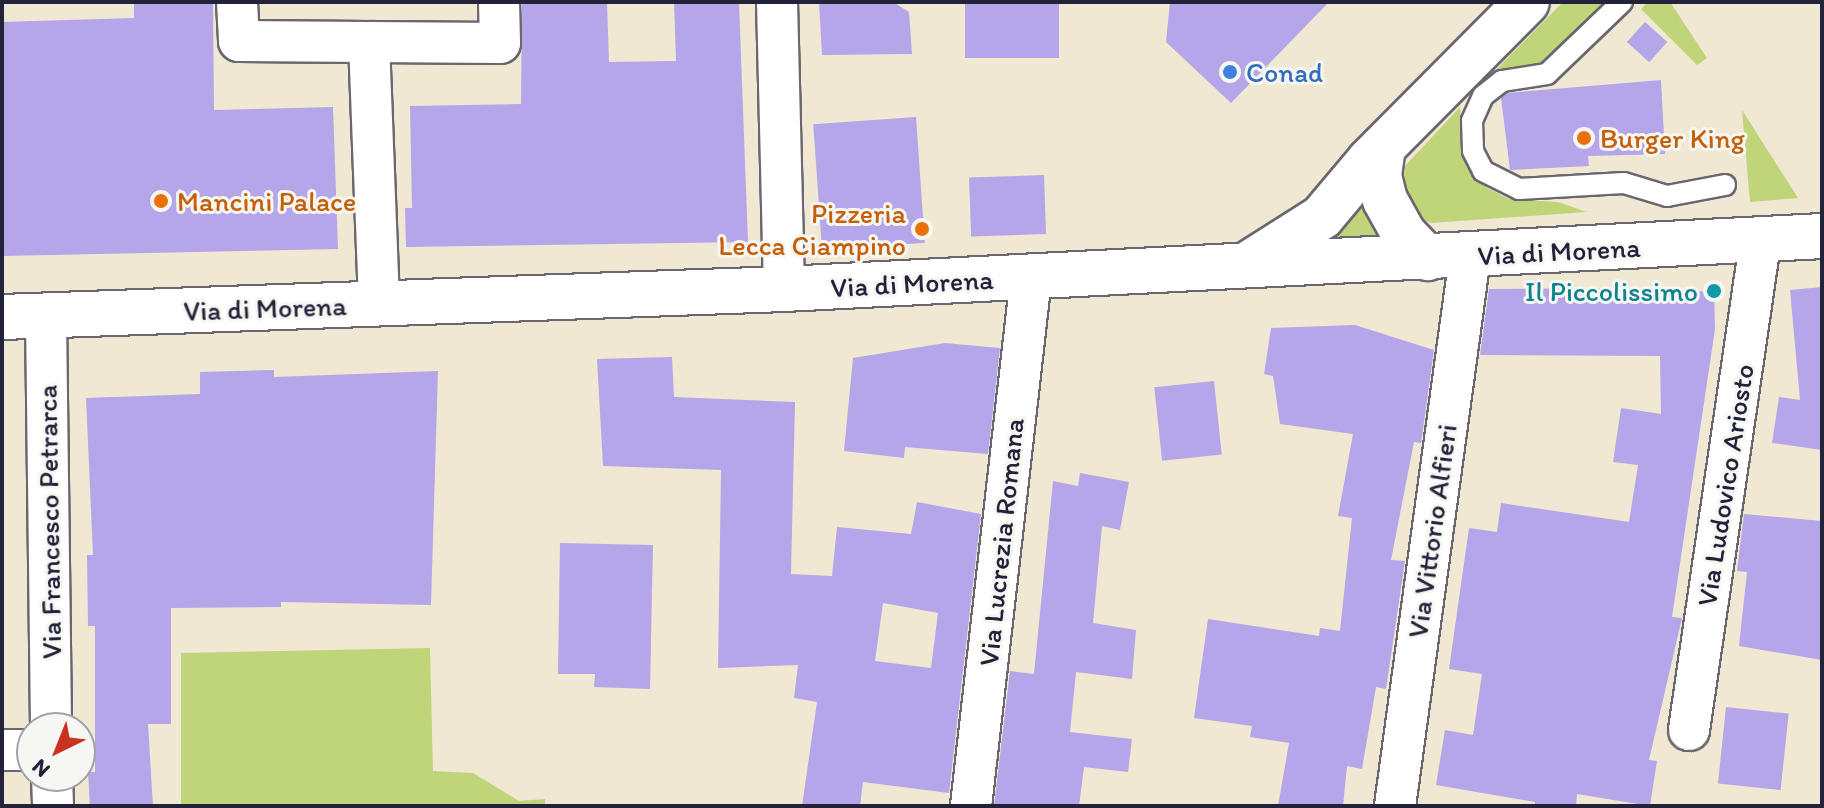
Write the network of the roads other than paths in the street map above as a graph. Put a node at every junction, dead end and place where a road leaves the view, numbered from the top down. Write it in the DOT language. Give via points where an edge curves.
graph roads {
  1 [pos="237,2"];
  2 [pos="499,2"];
  3 [pos="777,2"];
  4 [pos="1527,2"];
  5 [pos="1622,2"];
  6 [pos="369,42"];
  7 [pos="1383,147"];
  8 [pos="1725,185"];
  9 [pos="1822,236"];
  10 [pos="1761,239"];
  11 [pos="1470,256"];
  12 [pos="1427,258"];
  13 [pos="1243,266"];
  14 [pos="1031,278"];
  15 [pos="784,289"];
  16 [pos="379,304"];
  17 [pos="46,316"];
  18 [pos="2,317"];
  19 [pos="51,712"];
  20 [pos="1689,730"];
  21 [pos="971,806"];
  22 [pos="1395,806"];
  1 -- 6 [label="street" via="239,41"];
  2 -- 6 [label="street" via="500,43"];
  3 -- 15 [label="street"];
  4 -- 7 [label="street"];
  5 -- 8 [label="lane" via="1547,74 1502,81 1483,96 1472,121 1473,151 1483,171 1519,189 1624,183 1667,196"];
  6 -- 16 [label="street"];
  7 -- 12 [label="street" via="1379,176 1385,200 1403,233"];
  7 -- 13 [label="street" via="1311,227"];
  9 -- 10 [label="street, Via di Morena"];
  10 -- 11 [label="street, Via di Morena"];
  10 -- 20 [label="street, Via Ludovico Ariosto"];
  11 -- 12 [label="street, Via di Morena"];
  11 -- 22 [label="street, Via Vittorio Alfieri"];
  12 -- 13 [label="street, Via di Morena"];
  13 -- 14 [label="street, Via di Morena"];
  14 -- 15 [label="street, Via di Morena"];
  14 -- 21 [label="street, Via Lucrezia Romana"];
  15 -- 16 [label="street, Via di Morena"];
  16 -- 17 [label="street, Via di Morena"];
  17 -- 18 [label="street, Via di Morena"];
  17 -- 19 [label="street, Via Francesco Petrarca"];
}
